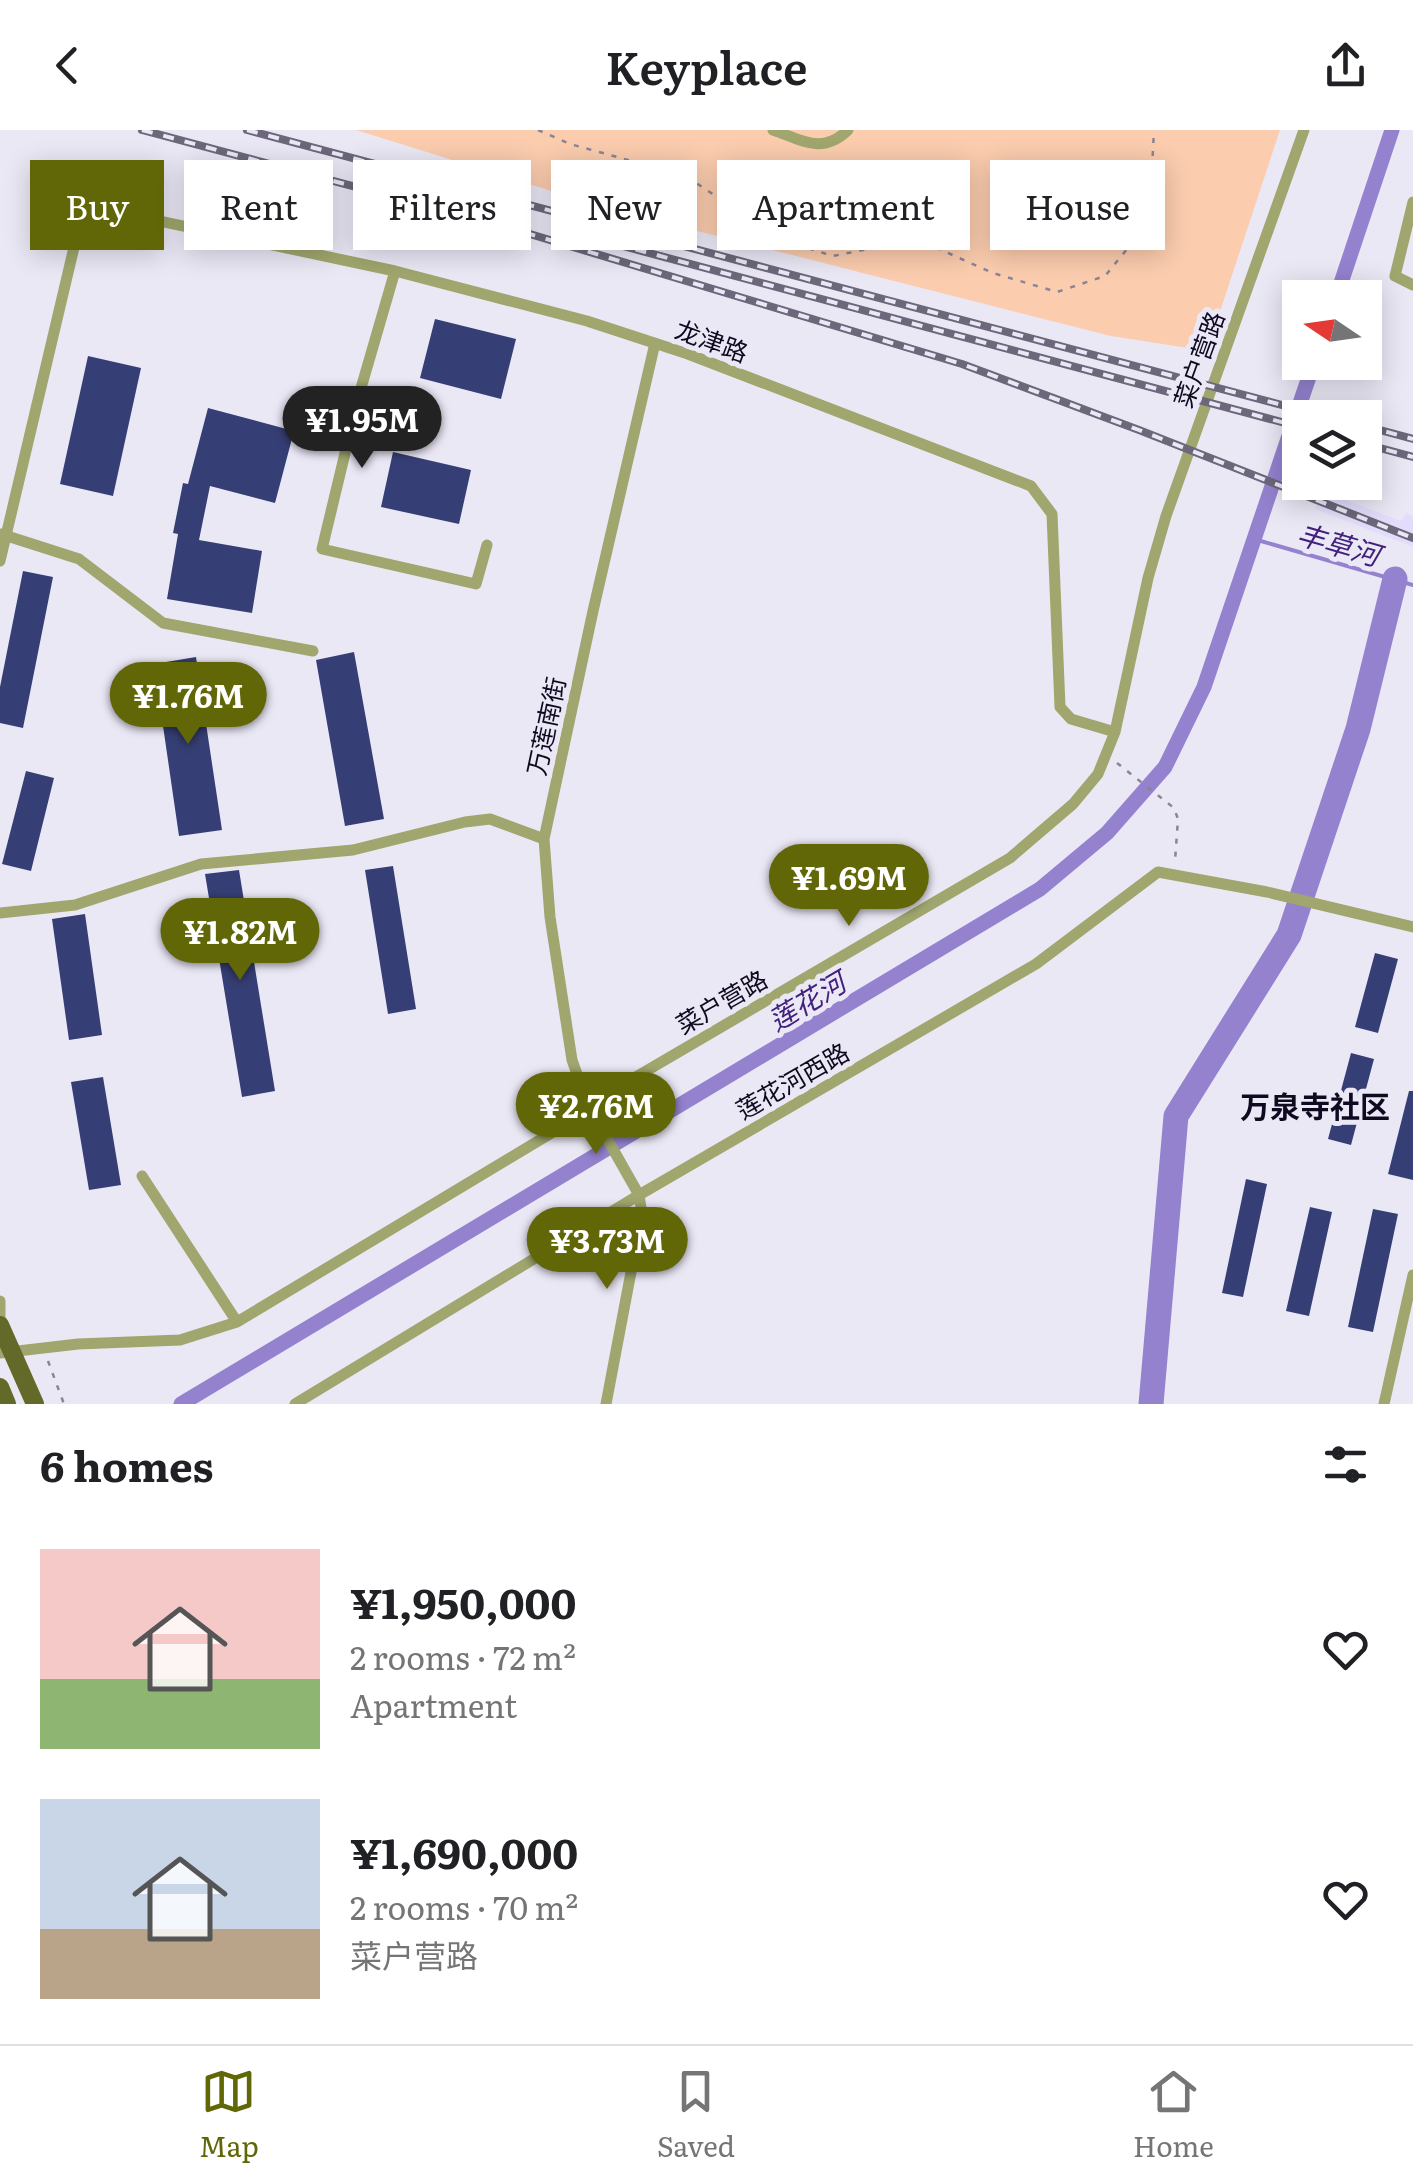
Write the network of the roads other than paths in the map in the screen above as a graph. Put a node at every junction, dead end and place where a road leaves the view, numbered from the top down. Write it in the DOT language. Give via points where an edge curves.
graph roads {
  1 [pos="773,130"];
  2 [pos="848,130"];
  3 [pos="1304,130"];
  4 [pos="1413,202"];
  5 [pos="394,271"];
  6 [pos="1413,285"];
  7 [pos="656,343"];
  8 [pos="3,535"];
  9 [pos="487,546"];
  10 [pos="0,561"];
  11 [pos="313,652"];
  12 [pos="1114,732"];
  13 [pos="544,839"];
  14 [pos="0,913"];
  15 [pos="1413,926"];
  16 [pos="588,1105"];
  17 [pos="142,1176"];
  18 [pos="639,1195"];
  19 [pos="1413,1275"];
  20 [pos="0,1301"];
  21 [pos="236,1322"];
  22 [pos="0,1326"];
  23 [pos="6,1352"];
  24 [pos="0,1386"];
  25 [pos="7,1404"];
  26 [pos="35,1404"];
  27 [pos="295,1404"];
  28 [pos="606,1404"];
  29 [pos="1384,1404"];
  1 -- 2 [label="street" via="814,144 834,143"];
  3 -- 12 [label="street, 菜户营路" via="1166,516"];
  4 -- 6 [label="street" via="1395,276"];
  5 -- 7 [label="street, 龙津路"];
  5 -- 8 [label="street, 龙津路" via="84,204"];
  5 -- 9 [label="street" via="322,549 476,584"];
  7 -- 12 [label="street, 龙津路" via="1031,486 1052,514 1060,707 1071,719"];
  7 -- 13 [label="street, 万莲南街"];
  8 -- 10 [label="street"];
  8 -- 11 [label="street" via="79,559 163,622"];
  12 -- 16 [label="street, 菜户营路" via="1107,757 1073,804 1010,858"];
  13 -- 14 [label="street" via="490,818 368,847 202,864 74,905"];
  13 -- 16 [label="street, 万莲南街" via="572,1060"];
  15 -- 18 [label="street, 莲花河西路" via="1158,872 1036,964"];
  16 -- 18 [label="street, 万莲南街"];
  16 -- 21 [label="street, 菜户营路"];
  17 -- 21 [label="street"];
  18 -- 27 [label="street, 莲花河西路"];
  18 -- 28 [label="street" via="639,1238"];
  19 -- 29 [label="street"];
  20 -- 22 [label="street"];
  21 -- 23 [label="street, 菜户营路" via="180,1340"];
  22 -- 23 [label="main road"];
  23 -- 26 [label="main road"];
  24 -- 25 [label="main road"];
}
